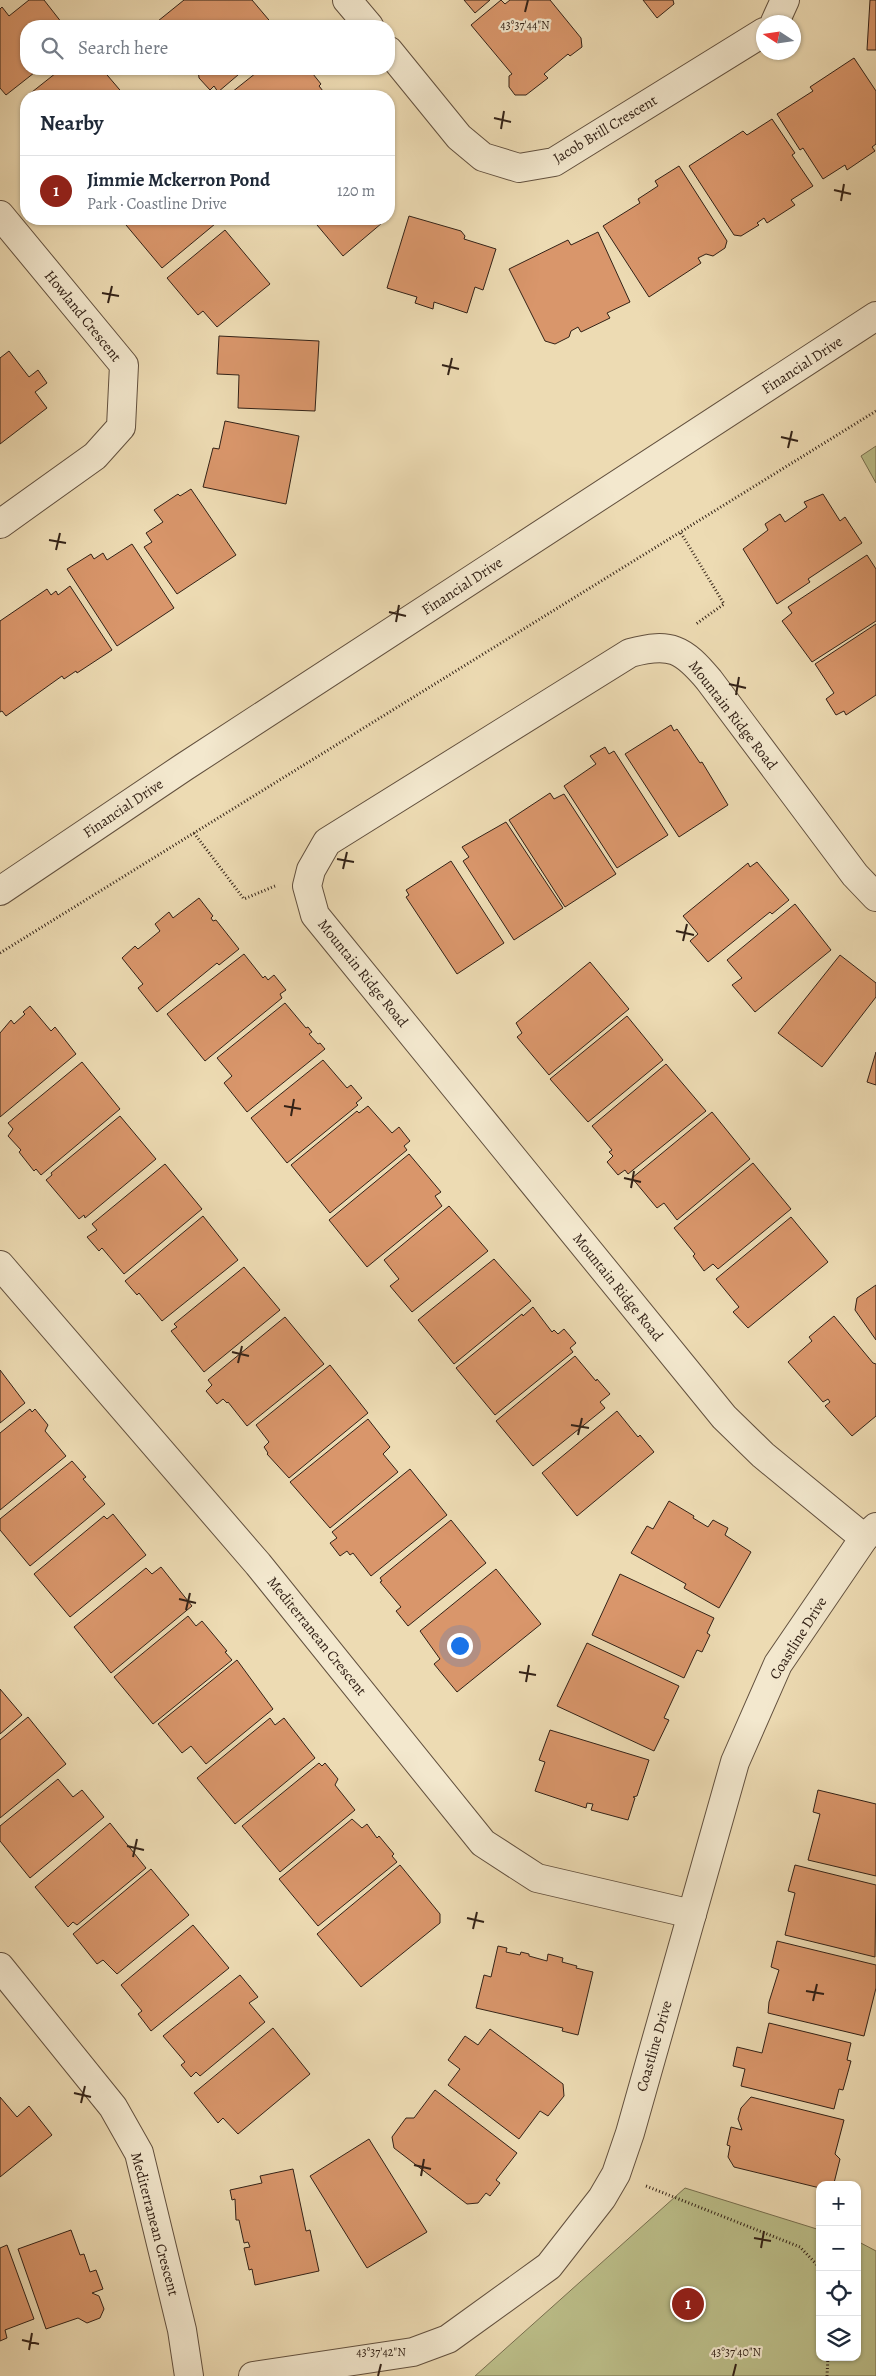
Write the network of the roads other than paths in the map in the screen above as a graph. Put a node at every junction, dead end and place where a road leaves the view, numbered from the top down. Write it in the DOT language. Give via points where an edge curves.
graph roads {
  1 [pos="348,0"];
  2 [pos="785,0"];
  3 [pos="778,15"];
  4 [pos="364,20"];
  5 [pos="756,37"];
  6 [pos="395,58"];
  7 [pos="0,215"];
  8 [pos="876,316"];
  9 [pos="0,524"];
  10 [pos="0,891"];
  11 [pos="876,897"];
  12 [pos="0,1265"];
  13 [pos="870,1532"];
  14 [pos="692,1914"];
  15 [pos="0,1967"];
  16 [pos="189,2376"];
  17 [pos="253,2376"];
  1 -- 4 [label="street"];
  2 -- 3 [label="street"];
  5 -- 6 [label="street, Jacob Brill Crescent" via="554,162 518,168 483,157 459,137"];
  7 -- 9 [label="street, Howland Crescent" via="124,365 122,427 95,456"];
  8 -- 10 [label="street, Financial Drive" via="192,761"];
  11 -- 13 [label="street, Mountain Ridge Road" via="855,875 693,661 665,647 630,653 327,842 311,870 307,886 315,915 724,1417 764,1455"];
  12 -- 14 [label="street, Mediterranean Crescent" via="258,1564 483,1842 537,1878"];
  13 -- 14 [label="street, Coastline Drive" via="778,1664 735,1762"];
  14 -- 17 [label="street, Coastline Drive" via="616,2174 602,2198 549,2266 448,2339 413,2352"];
  15 -- 16 [label="street, Mediterranean Crescent" via="113,2107 139,2153 182,2330"];
}
